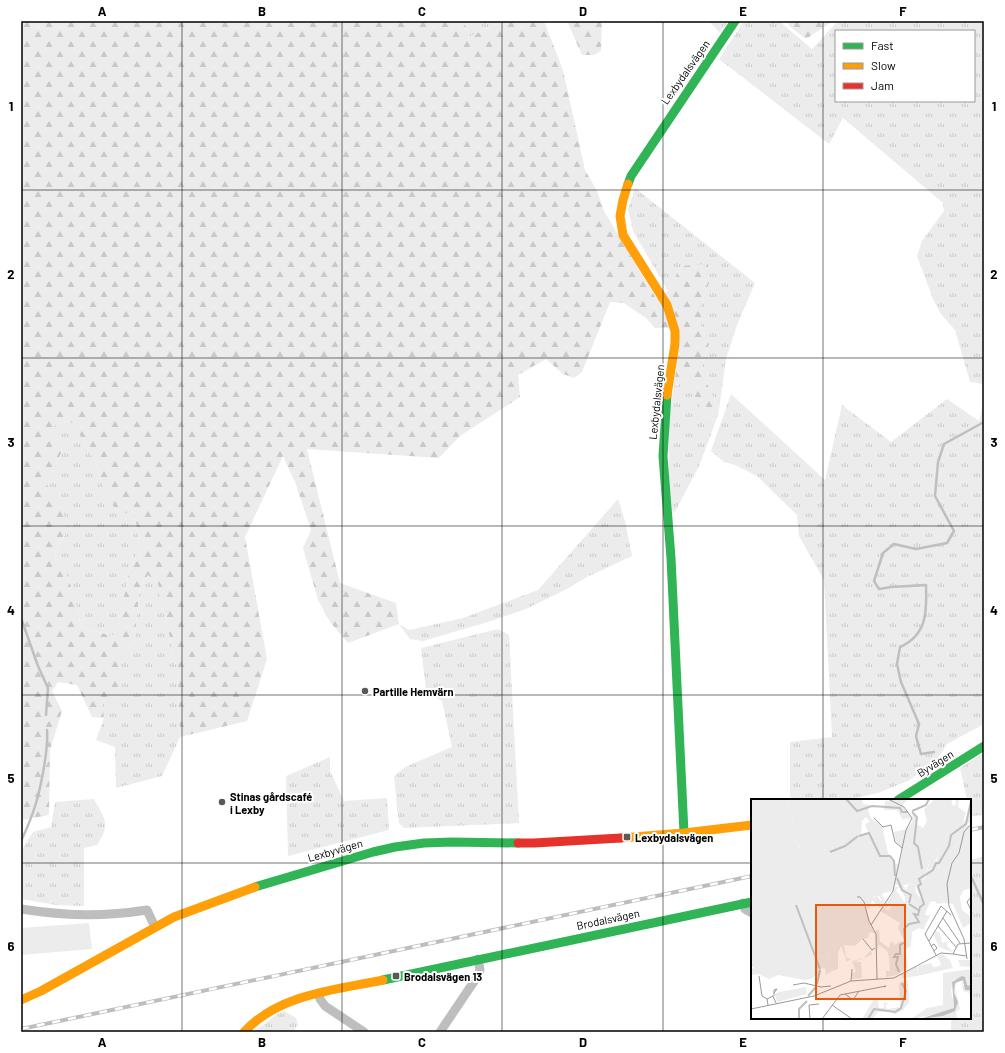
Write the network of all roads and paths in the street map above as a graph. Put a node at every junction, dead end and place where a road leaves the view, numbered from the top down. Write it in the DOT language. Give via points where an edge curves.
graph roads {
  1 [pos="735,21"];
  2 [pos="984,746"];
  3 [pos="900,799"];
  4 [pos="751,825"];
  5 [pos="684,833"];
  6 [pos="748,903"];
  7 [pos="21,909"];
  8 [pos="751,912"];
  9 [pos="155,927"];
  10 [pos="478,959"];
  11 [pos="319,993"];
  12 [pos="21,1000"];
  13 [pos="244,1032"];
  14 [pos="364,1032"];
  15 [pos="440,1032"];
  1 -- 5 [label="street, Lexbydalsvägen" via="631,176 622,200 620,216 626,241 667,305 675,331 666,403 663,456 671,558"];
  2 -- 3 [label="street, Byvägen"];
  4 -- 5 [label="street"];
  5 -- 9 [label="street, Lexbyvägen" via="534,843 452,842 395,847 250,889 174,917"];
  6 -- 8 [label="street, Brodalsvägen" via="745,909"];
  6 -- 10 [label="street, Brodalsvägen"];
  7 -- 9 [label="street" via="85,916 147,910"];
  9 -- 12 [label="street, Lexbyvägen"];
  10 -- 11 [label="street, Brodalsvägen"];
  10 -- 15 [label="street" via="480,970 477,977"];
  11 -- 13 [label="street, Brodalsvägen" via="286,1002 267,1012"];
  11 -- 14 [label="street" via="325,1006"];
}
